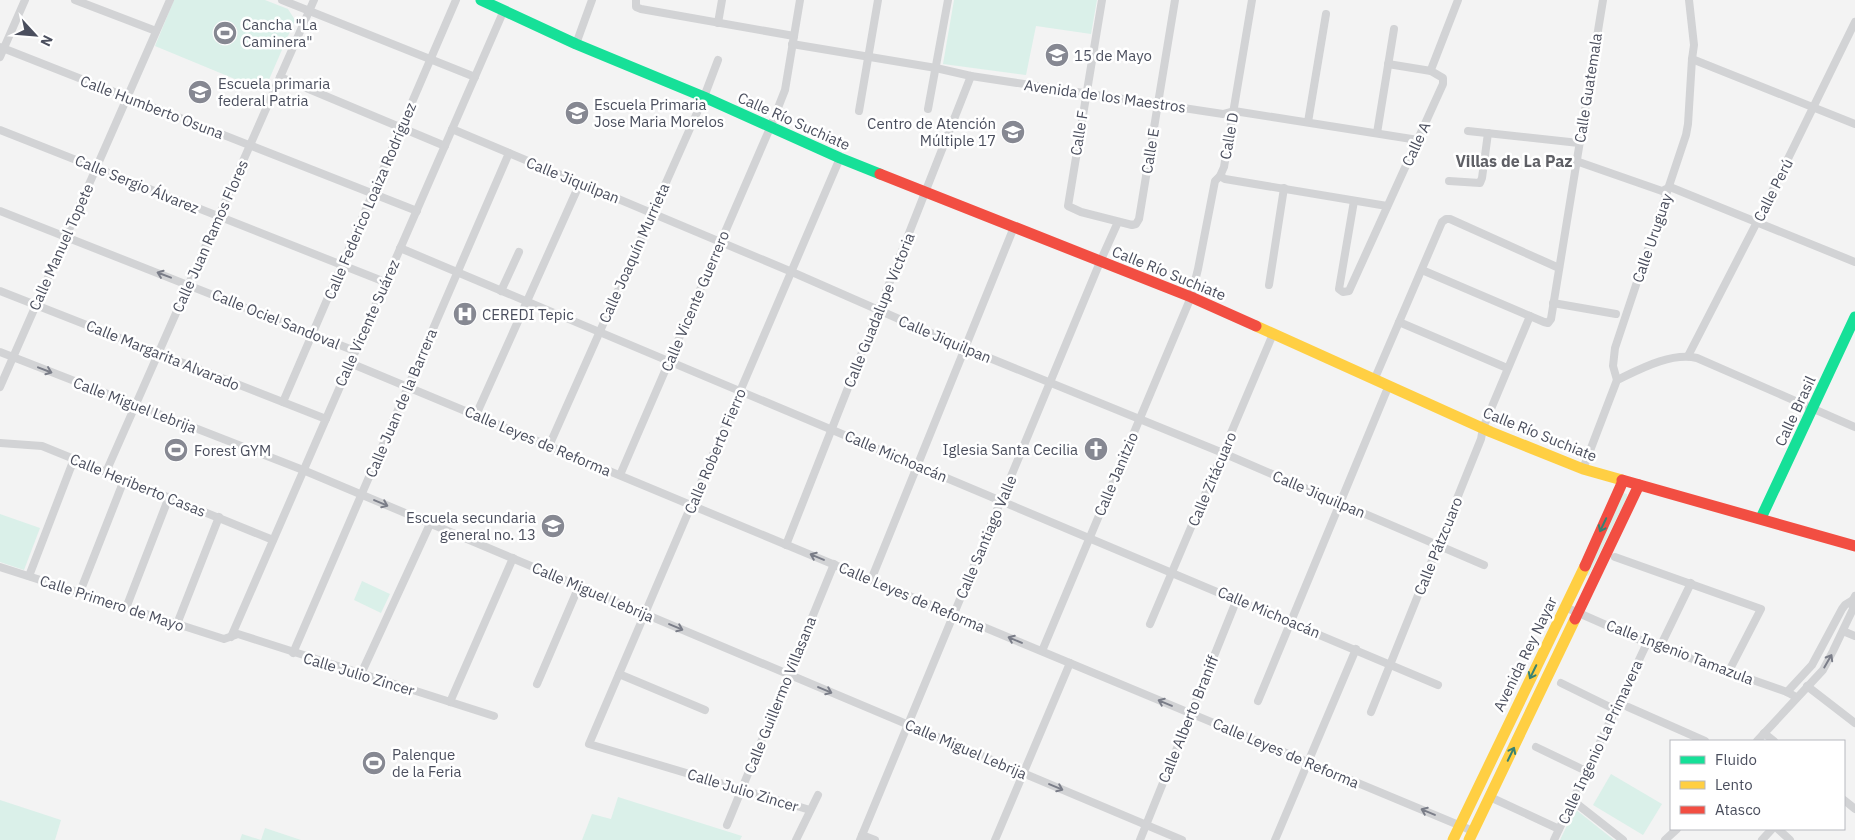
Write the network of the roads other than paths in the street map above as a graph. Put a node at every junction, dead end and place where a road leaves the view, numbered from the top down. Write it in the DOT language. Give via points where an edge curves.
graph roads {
  1 [pos="25,0"];
  2 [pos="75,0"];
  3 [pos="170,0"];
  4 [pos="282,0"];
  5 [pos="314,0"];
  6 [pos="456,0"];
  7 [pos="481,0"];
  8 [pos="592,0"];
  9 [pos="722,0"];
  10 [pos="800,0"];
  11 [pos="878,0"];
  12 [pos="948,0"];
  13 [pos="1102,0"];
  14 [pos="1175,0"];
  15 [pos="1252,0"];
  16 [pos="1458,0"];
  17 [pos="1603,0"];
  18 [pos="1689,0"];
  19 [pos="636,3"];
  20 [pos="309,10"];
  21 [pos="504,10"];
  22 [pos="1326,14"];
  23 [pos="1855,22"];
  24 [pos="718,23"];
  25 [pos="1394,29"];
  26 [pos="156,32"];
  27 [pos="793,40"];
  28 [pos="576,44"];
  29 [pos="2,48"];
  30 [pos="868,56"];
  31 [pos="0,57"];
  32 [pos="432,58"];
  33 [pos="1692,59"];
  34 [pos="718,60"];
  35 [pos="1388,64"];
  36 [pos="936,68"];
  37 [pos="1431,71"];
  38 [pos="971,76"];
  39 [pos="475,77"];
  40 [pos="280,78"];
  41 [pos="1086,94"];
  42 [pos="127,97"];
  43 [pos="704,97"];
  44 [pos="1157,103"];
  45 [pos="1814,107"];
  46 [pos="928,109"];
  47 [pos="859,111"];
  48 [pos="1234,111"];
  49 [pos="1308,122"];
  50 [pos="1855,124"];
  51 [pos="402,128"];
  52 [pos="770,128"];
  53 [pos="452,129"];
  54 [pos="0,130"];
  55 [pos="1468,131"];
  56 [pos="1377,133"];
  57 [pos="1488,133"];
  58 [pos="1418,140"];
  59 [pos="1579,143"];
  60 [pos="250,145"];
  61 [pos="445,146"];
  62 [pos="509,153"];
  63 [pos="840,158"];
  64 [pos="1576,161"];
  65 [pos="96,168"];
  66 [pos="1220,176"];
  67 [pos="1449,181"];
  68 [pos="580,183"];
  69 [pos="1670,187"];
  70 [pos="1284,188"];
  71 [pos="926,192"];
  72 [pos="373,194"];
  73 [pos="1354,201"];
  74 [pos="1068,206"];
  75 [pos="1387,206"];
  76 [pos="417,211"];
  77 [pos="0,212"];
  78 [pos="652,212"];
  79 [pos="219,216"];
  80 [pos="1118,222"];
  81 [pos="1757,222"];
  82 [pos="1014,227"];
  83 [pos="66,237"];
  84 [pos="721,242"];
  85 [pos="400,248"];
  86 [pos="519,252"];
  87 [pos="1100,262"];
  88 [pos="1855,262"];
  89 [pos="342,265"];
  90 [pos="1559,268"];
  91 [pos="1422,270"];
  92 [pos="458,272"];
  93 [pos="792,272"];
  94 [pos="385,282"];
  95 [pos="188,285"];
  96 [pos="1269,285"];
  97 [pos="0,290"];
  98 [pos="501,290"];
  99 [pos="1190,297"];
  100 [pos="527,301"];
  101 [pos="1553,303"];
  102 [pos="36,305"];
  103 [pos="879,311"];
  104 [pos="1616,314"];
  105 [pos="1530,316"];
  106 [pos="1855,316"];
  107 [pos="1399,322"];
  108 [pos="600,332"];
  109 [pos="313,334"];
  110 [pos="1273,334"];
  111 [pos="965,348"];
  112 [pos="355,351"];
  113 [pos="0,352"];
  114 [pos="158,353"];
  115 [pos="1688,356"];
  116 [pos="13,357"];
  117 [pos="669,361"];
  118 [pos="350,363"];
  119 [pos="1508,368"];
  120 [pos="1375,378"];
  121 [pos="1617,380"];
  122 [pos="1050,383"];
  123 [pos="1389,385"];
  124 [pos="0,387"];
  125 [pos="408,387"];
  126 [pos="740,391"];
  127 [pos="283,402"];
  128 [pos="135,405"];
  129 [pos="1813,409"];
  130 [pos="476,415"];
  131 [pos="326,419"];
  132 [pos="1139,420"];
  133 [pos="1855,427"];
  134 [pos="1483,428"];
  135 [pos="832,429"];
  136 [pos="0,443"];
  137 [pos="549,446"];
  138 [pos="1223,453"];
  139 [pos="74,459"];
  140 [pos="918,465"];
  141 [pos="1583,469"];
  142 [pos="304,470"];
  143 [pos="106,472"];
  144 [pos="620,475"];
  145 [pos="124,480"];
  146 [pos="1623,481"];
  147 [pos="1639,485"];
  148 [pos="362,495"];
  149 [pos="170,497"];
  150 [pos="1001,500"];
  151 [pos="1340,504"];
  152 [pos="692,505"];
  153 [pos="218,517"];
  154 [pos="1761,518"];
  155 [pos="430,524"];
  156 [pos="1090,537"];
  157 [pos="273,540"];
  158 [pos="786,544"];
  159 [pos="1439,545"];
  160 [pos="1855,546"];
  161 [pos="1615,557"];
  162 [pos="513,558"];
  163 [pos="834,564"];
  164 [pos="1484,565"];
  165 [pos="0,567"];
  166 [pos="1172,572"];
  167 [pos="29,576"];
  168 [pos="1580,576"];
  169 [pos="871,580"];
  170 [pos="1593,582"];
  171 [pos="1691,583"];
  172 [pos="579,586"];
  173 [pos="80,592"];
  174 [pos="1854,598"];
  175 [pos="1236,599"];
  176 [pos="1565,607"];
  177 [pos="126,608"];
  178 [pos="1578,612"];
  179 [pos="645,614"];
  180 [pos="954,614"];
  181 [pos="1291,622"];
  182 [pos="176,624"];
  183 [pos="1150,624"];
  184 [pos="1843,632"];
  185 [pos="1855,636"];
  186 [pos="228,638"];
  187 [pos="1647,643"];
  188 [pos="1660,647"];
  189 [pos="1356,649"];
  190 [pos="1042,651"];
  191 [pos="293,653"];
  192 [pos="1070,663"];
  193 [pos="1391,664"];
  194 [pos="1729,671"];
  195 [pos="361,674"];
  196 [pos="619,674"];
  197 [pos="788,674"];
  198 [pos="1561,683"];
  199 [pos="538,684"];
  200 [pos="1438,685"];
  201 [pos="1807,686"];
  202 [pos="1787,692"];
  203 [pos="1796,698"];
  204 [pos="1258,701"];
  205 [pos="450,702"];
  206 [pos="1628,707"];
  207 [pos="705,710"];
  208 [pos="1616,710"];
  209 [pos="1371,712"];
  210 [pos="1191,713"];
  211 [pos="494,716"];
  212 [pos="1855,723"];
  213 [pos="908,725"];
  214 [pos="1764,733"];
  215 [pos="1702,740"];
  216 [pos="1758,740"];
  217 [pos="1773,740"];
  218 [pos="589,744"];
  219 [pos="1536,747"];
  220 [pos="1308,762"];
  221 [pos="1586,771"];
  222 [pos="1024,774"];
  223 [pos="741,789"];
  224 [pos="818,795"];
  225 [pos="1490,797"];
  226 [pos="1572,800"];
  227 [pos="1845,801"];
  228 [pos="1855,809"];
  229 [pos="810,810"];
  230 [pos="727,825"];
  231 [pos="1146,825"];
  232 [pos="1460,826"];
  233 [pos="1559,829"];
  234 [pos="1676,830"];
  235 [pos="1771,830"];
  236 [pos="1779,830"];
  237 [pos="1471,836"];
  238 [pos="861,838"];
  239 [pos="796,840"];
  240 [pos="875,840"];
  241 [pos="995,840"];
  242 [pos="1140,840"];
  243 [pos="1182,840"];
  244 [pos="1275,840"];
  245 [pos="1453,840"];
  246 [pos="1554,840"];
  247 [pos="1623,840"];
  248 [pos="1665,840"];
  249 [pos="1762,840"];
  250 [pos="1790,840"];
  1 -- 29 [label="street"];
  2 -- 26 [label="street"];
  3 -- 26 [label="street, Calle Manuel Topete"];
  4 -- 20 [label="street"];
  5 -- 20 [label="street, Calle Juan Ramos Flores"];
  6 -- 32 [label="street, Calle Federico Loaiza Rodríguez"];
  7 -- 21 [label="main road, Calle Río Suchiate"];
  8 -- 28 [label="street"];
  9 -- 24 [label="street"];
  10 -- 27 [label="street, Calle Vicente Guerrero"];
  11 -- 30 [label="street"];
  12 -- 36 [label="street"];
  13 -- 41 [label="street, Calle F"];
  14 -- 44 [label="street, Calle E"];
  15 -- 48 [label="street, Calle D"];
  16 -- 37 [label="street"];
  17 -- 59 [label="street, Calle Guatemala"];
  18 -- 33 [label="street, Calle Uruguay" via="1694,40"];
  19 -- 24 [label="street, Avenida de los Maestros" via="641,9"];
  20 -- 32 [label="street"];
  20 -- 40 [label="street, Calle Juan Ramos Flores"];
  21 -- 28 [label="main road, Calle Río Suchiate"];
  21 -- 39 [label="street, Calle Vicente Suárez"];
  22 -- 49 [label="street"];
  23 -- 45 [label="street, Calle Perú"];
  24 -- 27 [label="street, Avenida de los Maestros"];
  25 -- 35 [label="street"];
  26 -- 42 [label="street, Calle Manuel Topete"];
  27 -- 30 [label="street, Avenida de los Maestros"];
  27 -- 52 [label="street, Calle Vicente Guerrero" via="785,90"];
  28 -- 43 [label="main road, Calle Río Suchiate"];
  29 -- 31 [label="street"];
  29 -- 42 [label="street, Calle Humberto Osuna"];
  30 -- 36 [label="street, Avenida de los Maestros"];
  30 -- 47 [label="street"];
  32 -- 39 [label="street"];
  32 -- 51 [label="street, Calle Federico Loaiza Rodríguez"];
  33 -- 45 [label="street"];
  33 -- 69 [label="street, Calle Uruguay" via="1688,124"];
  34 -- 43 [label="street, Calle Joaquín Murrieta"];
  35 -- 37 [label="street"];
  35 -- 56 [label="street"];
  36 -- 38 [label="street, Avenida de los Maestros"];
  36 -- 46 [label="street"];
  37 -- 58 [label="street, Calle A" via="1441,76 1443,84"];
  38 -- 41 [label="street, Avenida de los Maestros"];
  38 -- 71 [label="street, Calle Guadalupe Victoria"];
  39 -- 53 [label="street, Calle Vicente Suárez"];
  40 -- 51 [label="street"];
  40 -- 60 [label="street, Calle Juan Ramos Flores"];
  41 -- 44 [label="street, Avenida de los Maestros"];
  41 -- 74 [label="street, Calle F"];
  42 -- 60 [label="street, Calle Humberto Osuna"];
  42 -- 65 [label="street, Calle Manuel Topete"];
  43 -- 52 [label="main road, Calle Río Suchiate"];
  43 -- 78 [label="street, Calle Joaquín Murrieta"];
  44 -- 48 [label="street, Avenida de los Maestros" via="1223,114"];
  44 -- 80 [label="street, Calle E" via="1139,219 1132,225"];
  45 -- 50 [label="street"];
  45 -- 81 [label="street, Calle Perú"];
  48 -- 49 [label="street, Avenida de los Maestros"];
  48 -- 66 [label="street, Calle D"];
  49 -- 56 [label="street, Avenida de los Maestros"];
  51 -- 61 [label="street"];
  51 -- 72 [label="street, Calle Federico Loaiza Rodríguez"];
  52 -- 63 [label="main road, Calle Río Suchiate"];
  52 -- 84 [label="street, Calle Vicente Guerrero"];
  53 -- 61 [label="street, Calle Vicente Suárez"];
  53 -- 62 [label="street, Calle Jiquilpan"];
  54 -- 65 [label="street, Calle Sergio Álvarez"];
  55 -- 57 [label="street"];
  56 -- 58 [label="street, Avenida de los Maestros"];
  57 -- 59 [label="street"];
  57 -- 67 [label="street" via="1480,183"];
  58 -- 75 [label="street, Calle A"];
  59 -- 64 [label="street, Calle Guatemala"];
  60 -- 72 [label="street, Calle Humberto Osuna"];
  60 -- 79 [label="street, Calle Juan Ramos Flores"];
  61 -- 76 [label="street, Calle Vicente Suárez"];
  62 -- 68 [label="street, Calle Jiquilpan"];
  62 -- 92 [label="street, Calle Juan de la Barrera"];
  63 -- 71 [label="main road, Calle Río Suchiate"];
  63 -- 93 [label="street, Calle Roberto Fierro"];
  64 -- 69 [label="street" via="1662,191"];
  64 -- 90 [label="street, Calle Guatemala"];
  65 -- 79 [label="street, Calle Sergio Álvarez"];
  65 -- 83 [label="street, Calle Manuel Topete"];
  66 -- 70 [label="street"];
  66 -- 99 [label="street, Calle D" via="1215,180"];
  68 -- 78 [label="street, Calle Jiquilpan"];
  68 -- 100 [label="street"];
  69 -- 81 [label="street"];
  69 -- 121 [label="street, Calle Uruguay" via="1615,348 1613,366"];
  70 -- 73 [label="street"];
  70 -- 96 [label="street"];
  71 -- 82 [label="main road, Calle Río Suchiate"];
  71 -- 103 [label="street, Calle Guadalupe Victoria"];
  72 -- 76 [label="street, Calle Humberto Osuna"];
  72 -- 89 [label="street, Calle Federico Loaiza Rodríguez"];
  73 -- 75 [label="street"];
  73 -- 75 [label="street, Calle A" via="1338,289 1343,292 1349,291"];
  74 -- 80 [label="street, Calle E"];
  76 -- 85 [label="street, Calle Vicente Suárez"];
  77 -- 83 [label="street, Calle Ociel Sandoval"];
  78 -- 84 [label="street, Calle Jiquilpan"];
  78 -- 108 [label="street, Calle Joaquín Murrieta"];
  79 -- 89 [label="street, Calle Sergio Álvarez"];
  79 -- 95 [label="street, Calle Juan Ramos Flores"];
  80 -- 87 [label="street"];
  81 -- 88 [label="street"];
  81 -- 115 [label="street, Calle Perú"];
  82 -- 87 [label="main road, Calle Río Suchiate"];
  82 -- 111 [label="street"];
  95 -- 83 [label="street, Calle Ociel Sandoval, one-way"];
  83 -- 102 [label="street, Calle Manuel Topete"];
  84 -- 93 [label="street, Calle Jiquilpan"];
  84 -- 117 [label="street, Calle Vicente Guerrero"];
  85 -- 92 [label="street, Calle Michoacán"];
  85 -- 94 [label="street, Calle Vicente Suárez"];
  86 -- 98 [label="street"];
  87 -- 99 [label="main road, Calle Río Suchiate"];
  87 -- 122 [label="street, Calle Santiago Valle"];
  89 -- 94 [label="street, Calle Sergio Álvarez"];
  89 -- 109 [label="street, Calle Federico Loaiza Rodríguez"];
  90 -- 91 [label="street" via="1446,219"];
  90 -- 101 [label="street, Calle Guatemala"];
  91 -- 105 [label="street"];
  91 -- 107 [label="street"];
  92 -- 98 [label="street, Calle Michoacán"];
  92 -- 125 [label="street, Calle Juan de la Barrera"];
  93 -- 103 [label="street, Calle Jiquilpan"];
  93 -- 126 [label="street, Calle Roberto Fierro"];
  94 -- 112 [label="street, Calle Vicente Suárez"];
  95 -- 109 [label="street, Calle Ociel Sandoval"];
  95 -- 114 [label="street, Calle Juan Ramos Flores"];
  97 -- 102 [label="street, Calle Margarita Alvarado"];
  98 -- 100 [label="street, Calle Michoacán"];
  99 -- 110 [label="main road, Calle Río Suchiate"];
  99 -- 132 [label="street, Calle Janitzio"];
  100 -- 108 [label="street, Calle Michoacán"];
  100 -- 130 [label="street"];
  101 -- 104 [label="street"];
  101 -- 105 [label="street, Calle Guatemala" via="1548,323"];
  102 -- 114 [label="street, Calle Margarita Alvarado"];
  102 -- 116 [label="street, Calle Manuel Topete"];
  103 -- 111 [label="street, Calle Jiquilpan"];
  103 -- 135 [label="street, Calle Guadalupe Victoria"];
  105 -- 119 [label="street"];
  106 -- 129 [label="main road, Calle Brasil"];
  107 -- 119 [label="street"];
  107 -- 120 [label="street"];
  108 -- 117 [label="street, Calle Michoacán"];
  108 -- 137 [label="street, Calle Joaquín Murrieta"];
  109 -- 112 [label="street, Calle Ociel Sandoval"];
  109 -- 127 [label="street, Calle Federico Loaiza Rodríguez"];
  110 -- 120 [label="main road, Calle Río Suchiate"];
  110 -- 138 [label="street, Calle Zitácuaro"];
  111 -- 122 [label="street, Calle Jiquilpan"];
  111 -- 140 [label="street"];
  112 -- 118 [label="street, Calle Vicente Suárez"];
  113 -- 116 [label="street, Calle Miguel Lebrija"];
  114 -- 127 [label="street, Calle Margarita Alvarado"];
  114 -- 128 [label="street, Calle Juan Ramos Flores"];
  115 -- 121 [label="street" via="1665,360"];
  115 -- 129 [label="street"];
  116 -- 124 [label="street, Calle Manuel Topete"];
  116 -- 128 [label="street, Calle Miguel Lebrija, one-way"];
  117 -- 126 [label="street, Calle Michoacán"];
  117 -- 144 [label="street, Calle Vicente Guerrero"];
  118 -- 125 [label="street, Calle Leyes de Reforma"];
  118 -- 131 [label="street, Calle Vicente Suárez"];
  119 -- 134 [label="street"];
  120 -- 123 [label="main road, Calle Río Suchiate"];
  121 -- 141 [label="street, Calle Uruguay"];
  122 -- 132 [label="street, Calle Jiquilpan"];
  122 -- 150 [label="street, Calle Santiago Valle"];
  123 -- 134 [label="main road, Calle Río Suchiate"];
  123 -- 151 [label="street"];
  125 -- 130 [label="street, Calle Leyes de Reforma"];
  125 -- 148 [label="street, Calle Juan de la Barrera"];
  126 -- 135 [label="street, Calle Michoacán"];
  126 -- 152 [label="street, Calle Roberto Fierro"];
  127 -- 131 [label="street, Calle Margarita Alvarado"];
  128 -- 142 [label="street, Calle Miguel Lebrija"];
  128 -- 143 [label="street, Calle Juan Ramos Flores"];
  129 -- 133 [label="street"];
  129 -- 154 [label="main road, Calle Brasil"];
  130 -- 137 [label="street, Calle Leyes de Reforma"];
  131 -- 142 [label="street, Calle Vicente Suárez"];
  132 -- 138 [label="street, Calle Jiquilpan"];
  132 -- 156 [label="street, Calle Janitzio"];
  134 -- 141 [label="main road, Calle Río Suchiate"];
  134 -- 159 [label="street, Calle Pátzcuaro"];
  135 -- 140 [label="street, Calle Michoacán"];
  135 -- 158 [label="street, Calle Guadalupe Victoria"];
  136 -- 139 [label="street, Calle Heriberto Casas" via="42,446"];
  137 -- 144 [label="street, Calle Leyes de Reforma"];
  138 -- 151 [label="street, Calle Jiquilpan"];
  138 -- 166 [label="street, Calle Zitácuaro"];
  139 -- 143 [label="street, Calle Heriberto Casas"];
  139 -- 167 [label="street"];
  140 -- 150 [label="street, Calle Michoacán"];
  140 -- 169 [label="street"];
  141 -- 146 [label="main road, Calle Río Suchiate"];
  142 -- 148 [label="street, Calle Miguel Lebrija"];
  142 -- 157 [label="street, Calle Vicente Suárez"];
  143 -- 145 [label="street, Calle Heriberto Casas"];
  144 -- 152 [label="street, Calle Leyes de Reforma"];
  145 -- 149 [label="street, Calle Heriberto Casas"];
  145 -- 173 [label="street"];
  146 -- 147 [label="main road, Calle Río Suchiate"];
  146 -- 168 [label="main road, Avenida Rey Nayar, one-way"];
  147 -- 154 [label="main road, Calle Río Suchiate"];
  147 -- 170 [label="main road, Avenida Rey Nayar"];
  148 -- 155 [label="street, Calle Miguel Lebrija, one-way"];
  148 -- 191 [label="street, Calle Juan de la Barrera"];
  149 -- 153 [label="street, Calle Heriberto Casas"];
  149 -- 177 [label="street"];
  150 -- 156 [label="street, Calle Michoacán"];
  150 -- 180 [label="street, Calle Santiago Valle"];
  151 -- 159 [label="street, Calle Jiquilpan"];
  151 -- 181 [label="street"];
  152 -- 158 [label="street, Calle Leyes de Reforma"];
  152 -- 179 [label="street, Calle Roberto Fierro"];
  153 -- 157 [label="street, Calle Heriberto Casas"];
  153 -- 182 [label="street"];
  154 -- 160 [label="main road, Calle Río Suchiate"];
  155 -- 162 [label="street, Calle Miguel Lebrija"];
  155 -- 195 [label="street"];
  156 -- 166 [label="street, Calle Michoacán"];
  156 -- 190 [label="street, Calle Janitzio"];
  157 -- 186 [label="street, Calle Vicente Suárez"];
  163 -- 158 [label="street, Calle Leyes de Reforma, one-way"];
  159 -- 164 [label="street, Calle Jiquilpan"];
  159 -- 193 [label="street, Calle Pátzcuaro"];
  161 -- 171 [label="street"];
  162 -- 172 [label="street, Calle Miguel Lebrija"];
  162 -- 205 [label="street"];
  163 -- 169 [label="street, Calle Leyes de Reforma"];
  163 -- 197 [label="street, Calle Guillermo Villasana"];
  165 -- 167 [label="street, Calle Primero de Mayo"];
  166 -- 175 [label="street, Calle Michoacán"];
  166 -- 183 [label="street, Calle Zitácuaro"];
  167 -- 173 [label="street, Calle Primero de Mayo"];
  168 -- 170 [label="main road"];
  168 -- 176 [label="main road, Avenida Rey Nayar"];
  169 -- 180 [label="street, Calle Leyes de Reforma"];
  170 -- 178 [label="main road, Avenida Rey Nayar"];
  171 -- 188 [label="street"];
  171 -- 194 [label="street" via="1761,609"];
  172 -- 179 [label="street, Calle Miguel Lebrija"];
  172 -- 199 [label="street"];
  173 -- 177 [label="street, Calle Primero de Mayo"];
  174 -- 184 [label="street"];
  174 -- 202 [label="street" via="1842,609 1812,665"];
  175 -- 181 [label="street, Calle Michoacán"];
  175 -- 210 [label="street, Calle Alberto Braniff"];
  176 -- 178 [label="street, Calle Ingenio Tamazula"];
  176 -- 232 [label="main road, Avenida Rey Nayar, one-way"];
  177 -- 182 [label="street, Calle Primero de Mayo"];
  178 -- 187 [label="street, Calle Ingenio Tamazula"];
  225 -- 178 [label="main road, Avenida Rey Nayar, one-way"];
  179 -- 196 [label="street, Calle Roberto Fierro"];
  179 -- 197 [label="street, Calle Miguel Lebrija, one-way"];
  190 -- 180 [label="street, Calle Leyes de Reforma, one-way"];
  180 -- 213 [label="street, Calle Santiago Valle"];
  181 -- 189 [label="street, Calle Michoacán"];
  181 -- 204 [label="street"];
  182 -- 186 [label="street, Calle Primero de Mayo"];
  184 -- 185 [label="street"];
  201 -- 184 [label="street, one-way" via="1822,670"];
  186 -- 191 [label="street, Calle Julio Zincer" via="238,634"];
  187 -- 188 [label="street, Calle Ingenio Tamazula"];
  187 -- 208 [label="street, Calle Ingenio La Primavera"];
  188 -- 194 [label="street, Calle Ingenio Tamazula"];
  189 -- 193 [label="street, Calle Michoacán"];
  189 -- 220 [label="street"];
  190 -- 192 [label="street, Calle Leyes de Reforma"];
  191 -- 195 [label="street, Calle Julio Zincer"];
  210 -- 192 [label="street, Calle Leyes de Reforma, one-way"];
  192 -- 222 [label="street"];
  193 -- 200 [label="street, Calle Michoacán"];
  193 -- 209 [label="street, Calle Pátzcuaro"];
  194 -- 202 [label="street, Calle Ingenio Tamazula"];
  195 -- 205 [label="street, Calle Julio Zincer"];
  196 -- 207 [label="street"];
  196 -- 218 [label="street, Calle Roberto Fierro"];
  197 -- 213 [label="street, Calle Miguel Lebrija, one-way"];
  197 -- 223 [label="street, Calle Guillermo Villasana"];
  198 -- 208 [label="street"];
  201 -- 203 [label="street"];
  201 -- 212 [label="street"];
  202 -- 203 [label="street, Calle Ingenio Tamazula"];
  203 -- 214 [label="street"];
  205 -- 211 [label="street, Calle Julio Zincer"];
  206 -- 215 [label="street"];
  208 -- 221 [label="street, Calle Ingenio La Primavera"];
  210 -- 220 [label="street, Calle Leyes de Reforma"];
  210 -- 231 [label="street, Calle Alberto Braniff"];
  213 -- 222 [label="street, Calle Miguel Lebrija"];
  213 -- 238 [label="street, Calle Santiago Valle"];
  214 -- 216 [label="street"];
  214 -- 217 [label="street"];
  218 -- 223 [label="street, Calle Julio Zincer"];
  219 -- 221 [label="street"];
  232 -- 220 [label="street, Calle Leyes de Reforma, one-way"];
  220 -- 244 [label="street"];
  221 -- 226 [label="street, Calle Ingenio La Primavera"];
  222 -- 231 [label="street, Calle Miguel Lebrija, one-way"];
  222 -- 241 [label="street"];
  223 -- 229 [label="street, Calle Julio Zincer"];
  223 -- 230 [label="street, Calle Guillermo Villasana"];
  224 -- 229 [label="street"];
  225 -- 233 [label="street"];
  225 -- 237 [label="main road, Avenida Rey Nayar"];
  226 -- 233 [label="street, Calle Ingenio La Primavera"];
  226 -- 247 [label="street"];
  227 -- 228 [label="street"];
  229 -- 239 [label="street"];
  231 -- 242 [label="street, Calle Alberto Braniff"];
  231 -- 243 [label="street, Calle Miguel Lebrija"];
  232 -- 237 [label="street, Calle Leyes de Reforma"];
  232 -- 245 [label="main road, Avenida Rey Nayar"];
  233 -- 246 [label="street, Calle Ingenio La Primavera"];
  234 -- 248 [label="street"];
  235 -- 249 [label="street"];
  236 -- 250 [label="street"];
  238 -- 240 [label="street"];
}
